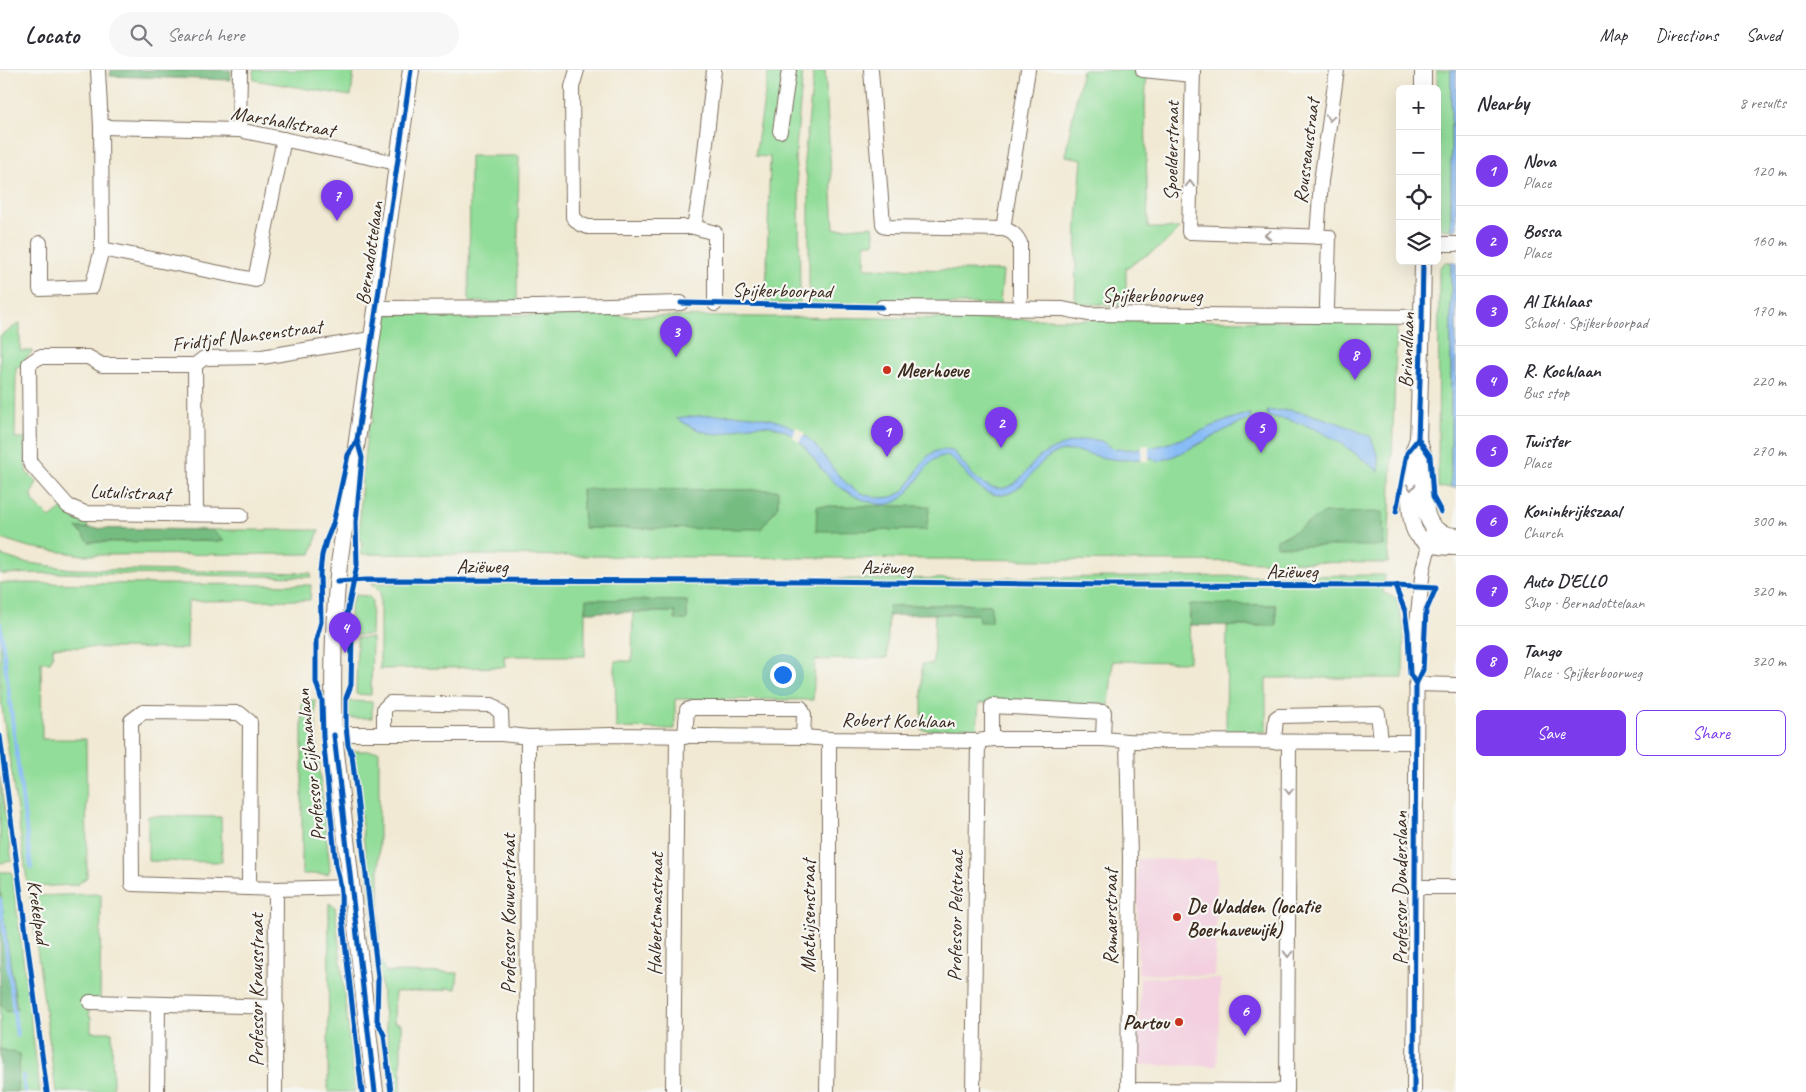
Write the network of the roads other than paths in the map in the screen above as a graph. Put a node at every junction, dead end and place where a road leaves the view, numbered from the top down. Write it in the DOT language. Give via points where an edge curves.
graph roads {
  1 [pos="98,70"];
  2 [pos="240,70"];
  3 [pos="411,70"];
  4 [pos="577,70"];
  5 [pos="714,70"];
  6 [pos="789,70"];
  7 [pos="871,70"];
  8 [pos="1028,70"];
  9 [pos="1142,70"];
  10 [pos="1337,70"];
  11 [pos="1423,70"];
  12 [pos="1192,72"];
  13 [pos="1423,85"];
  14 [pos="101,127"];
  15 [pos="239,130"];
  16 [pos="780,131"];
  17 [pos="284,139"];
  18 [pos="397,163"];
  19 [pos="694,227"];
  20 [pos="1003,229"];
  21 [pos="1317,237"];
  22 [pos="40,243"];
  23 [pos="102,250"];
  24 [pos="1423,265"];
  25 [pos="1020,297"];
  26 [pos="681,303"];
  27 [pos="716,304"];
  28 [pos="1327,306"];
  29 [pos="882,307"];
  30 [pos="377,308"];
  31 [pos="1422,317"];
  32 [pos="371,339"];
  33 [pos="39,357"];
  34 [pos="195,365"];
  35 [pos="1418,439"];
  36 [pos="196,514"];
  37 [pos="241,515"];
  38 [pos="1434,527"];
  39 [pos="1456,536"];
  40 [pos="1430,544"];
  41 [pos="1456,548"];
  42 [pos="339,564"];
  43 [pos="1416,684"];
  44 [pos="1456,685"];
  45 [pos="384,734"];
  46 [pos="502,734"];
  47 [pos="334,735"];
  48 [pos="681,736"];
  49 [pos="528,737"];
  50 [pos="803,737"];
  51 [pos="829,739"];
  52 [pos="1104,739"];
  53 [pos="985,741"];
  54 [pos="1127,741"];
  55 [pos="1381,741"];
  56 [pos="1274,742"];
  57 [pos="1416,742"];
  58 [pos="1289,743"];
  59 [pos="249,887"];
  60 [pos="351,887"];
  61 [pos="1414,887"];
  62 [pos="1456,887"];
  63 [pos="276,889"];
  64 [pos="90,1002"];
  65 [pos="158,1004"];
  66 [pos="277,1007"];
  67 [pos="1128,1091"];
  68 [pos="157,1092"];
  69 [pos="275,1092"];
  70 [pos="375,1092"];
  71 [pos="527,1092"];
  72 [pos="673,1092"];
  73 [pos="827,1092"];
  74 [pos="973,1092"];
  75 [pos="1414,1092"];
  1 -- 14 [label="street"];
  2 -- 15 [label="street"];
  3 -- 18 [label="street, Bernadottelaan"];
  4 -- 19 [label="street" via="572,86 573,217 588,227"];
  5 -- 19 [label="street"];
  6 -- 16 [label="street"];
  7 -- 20 [label="street" via="883,224 886,227"];
  8 -- 20 [label="street"];
  9 -- 12 [label="street"];
  10 -- 21 [label="street, Rousseaustraat, one-way" via="1321,181"];
  11 -- 13 [label="street"];
  21 -- 12 [label="street, Spoelderstraat, one-way" via="1189,232"];
  14 -- 15 [label="street, Marshallstraat"];
  14 -- 23 [label="street"];
  15 -- 17 [label="street, Marshallstraat"];
  17 -- 18 [label="street, Marshallstraat"];
  17 -- 23 [label="street" via="255,280"];
  18 -- 30 [label="street, Bernadottelaan"];
  19 -- 27 [label="street" via="715,233"];
  20 -- 25 [label="street" via="1010,231 1020,243"];
  21 -- 28 [label="street" via="1329,237"];
  22 -- 23 [label="street" via="40,289 92,287"];
  24 -- 31 [label="street, Briandlaan"];
  26 -- 30 [label="street" via="537,308"];
  29 -- 31 [label="street, Spijkerboorweg" via="1062,309 1088,314"];
  30 -- 32 [label="street, Bernadottelaan"];
  31 -- 35 [label="street, Briandlaan"];
  32 -- 34 [label="street, Fridtjof Nansenstraat" via="262,357 204,358"];
  32 -- 42 [label="street, Bernadottelaan"];
  33 -- 34 [label="street, Fridtjof Nansenstraat" via="88,357 102,365"];
  33 -- 36 [label="street, Lutulistraat" via="30,364 30,463 68,506 85,513"];
  34 -- 36 [label="street"];
  35 -- 38 [label="street, Briandlaan" via="1425,459 1425,512"];
  35 -- 40 [label="street, Briandlaan, one-way" via="1412,457 1410,513 1416,534"];
  36 -- 37 [label="street, Lutulistraat"];
  38 -- 39 [label="street"];
  38 -- 40 [label="street"];
  40 -- 41 [label="street"];
  40 -- 43 [label="street, Professor Donderslaan" via="1423,569 1417,623"];
  42 -- 47 [label="street, Professor Eijkmanlaan" via="334,614"];
  43 -- 44 [label="street"];
  43 -- 57 [label="street, Professor Donderslaan"];
  45 -- 46 [label="street, Robert Kochlaan"];
  45 -- 46 [label="street" via="384,709 390,703 492,705 500,713"];
  45 -- 47 [label="street, Robert Kochlaan"];
  46 -- 49 [label="street, Robert Kochlaan"];
  47 -- 60 [label="street, Professor Eijkmanlaan"];
  48 -- 49 [label="street, Robert Kochlaan"];
  48 -- 50 [label="street, Robert Kochlaan"];
  48 -- 50 [label="street" via="687,710 692,708 801,708 804,715"];
  48 -- 72 [label="street, Halbertsmastraat"];
  49 -- 71 [label="street, Professor Kouwerstraat"];
  50 -- 51 [label="street, Robert Kochlaan"];
  51 -- 53 [label="street, Robert Kochlaan"];
  51 -- 73 [label="street, Mathijsenstraat"];
  52 -- 53 [label="street, Robert Kochlaan"];
  52 -- 53 [label="street" via="1104,712 992,706"];
  52 -- 54 [label="street, Robert Kochlaan"];
  53 -- 74 [label="street, Professor Pelstraat"];
  54 -- 56 [label="street, Robert Kochlaan"];
  54 -- 67 [label="street, Ramaerstraat" via="1130,858"];
  55 -- 56 [label="street" via="1378,714 1279,716 1276,718"];
  55 -- 57 [label="street, Robert Kochlaan"];
  55 -- 58 [label="street, Robert Kochlaan"];
  56 -- 58 [label="street, Robert Kochlaan"];
  57 -- 61 [label="street, Professor Donderslaan"];
  58 -- 67 [label="street, one-way" via="1287,1091"];
  59 -- 59 [label="street" via="132,884 131,721 143,712 239,713 250,722"];
  59 -- 63 [label="street"];
  60 -- 63 [label="street"];
  60 -- 70 [label="street, Professor Eijkmanlaan"];
  61 -- 62 [label="street"];
  61 -- 75 [label="street, Professor Donderslaan"];
  63 -- 66 [label="street, Professor Krausstraat"];
  64 -- 65 [label="street"];
  65 -- 66 [label="street"];
  65 -- 68 [label="street"];
  66 -- 69 [label="street, Professor Krausstraat"];
}
